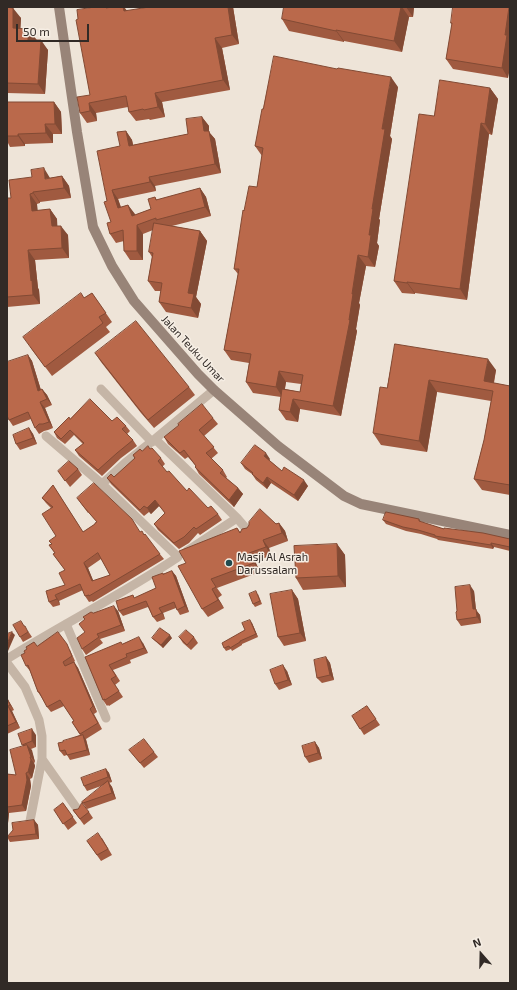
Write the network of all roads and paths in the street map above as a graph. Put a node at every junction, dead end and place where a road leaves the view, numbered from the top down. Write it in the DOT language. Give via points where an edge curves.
graph roads {
  1 [pos="58,7"];
  2 [pos="101,389"];
  3 [pos="214,390"];
  4 [pos="46,436"];
  5 [pos="153,441"];
  6 [pos="102,484"];
  7 [pos="237,518"];
  8 [pos="249,532"];
  9 [pos="510,536"];
  10 [pos="178,557"];
  11 [pos="66,624"];
  12 [pos="7,659"];
  13 [pos="7,663"];
  14 [pos="106,718"];
  15 [pos="42,759"];
  16 [pos="78,810"];
  17 [pos="30,821"];
  1 -- 3 [label="main road, Jalan Teuku Umar" via="93,227 112,266 134,301"];
  2 -- 5 [label="street"];
  3 -- 5 [label="street"];
  3 -- 9 [label="main road, Jalan Teuku Umar" via="278,446 344,496 361,504"];
  4 -- 6 [label="street"];
  5 -- 6 [label="street"];
  5 -- 7 [label="street"];
  6 -- 10 [label="street"];
  7 -- 8 [label="street"];
  7 -- 10 [label="street"];
  10 -- 11 [label="street"];
  11 -- 12 [label="street"];
  11 -- 14 [label="street"];
  13 -- 15 [label="street" via="25,687 39,720"];
  15 -- 16 [label="street"];
  15 -- 17 [label="street"];
}
